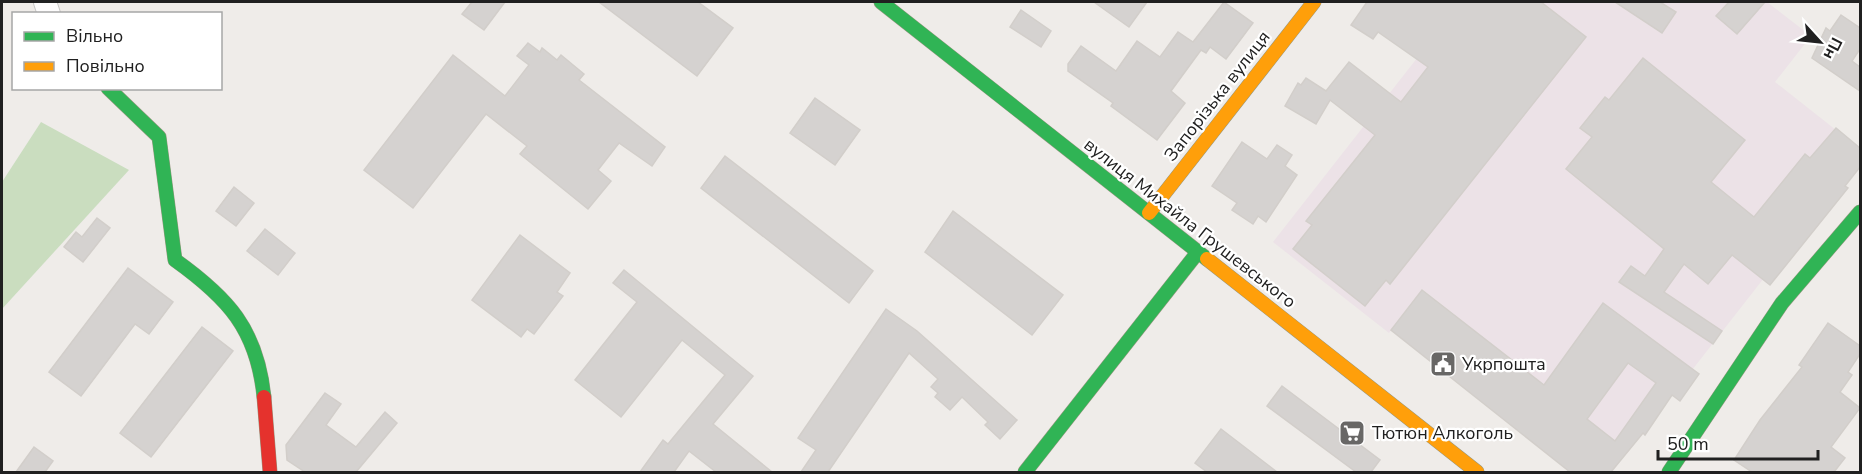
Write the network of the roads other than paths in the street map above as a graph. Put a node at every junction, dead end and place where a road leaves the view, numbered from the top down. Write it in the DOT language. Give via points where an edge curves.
graph roads {
  1 [pos="881,2"];
  2 [pos="1314,2"];
  3 [pos="110,90"];
  4 [pos="1860,212"];
  5 [pos="1149,213"];
  6 [pos="1198,252"];
  7 [pos="270,472"];
  8 [pos="1025,472"];
  9 [pos="1477,472"];
  10 [pos="1669,472"];
  1 -- 5 [label="street, вулиця Михайла Грушевського"];
  2 -- 5 [label="street, Запорізька вулиця"];
  3 -- 7 [label="street" via="159,137 175,260 208,283 237,315 256,351"];
  4 -- 10 [label="street" via="1782,303"];
  5 -- 6 [label="street, вулиця Михайла Грушевського"];
  6 -- 8 [label="street"];
  6 -- 9 [label="street, вулиця Михайла Грушевського"];
}
